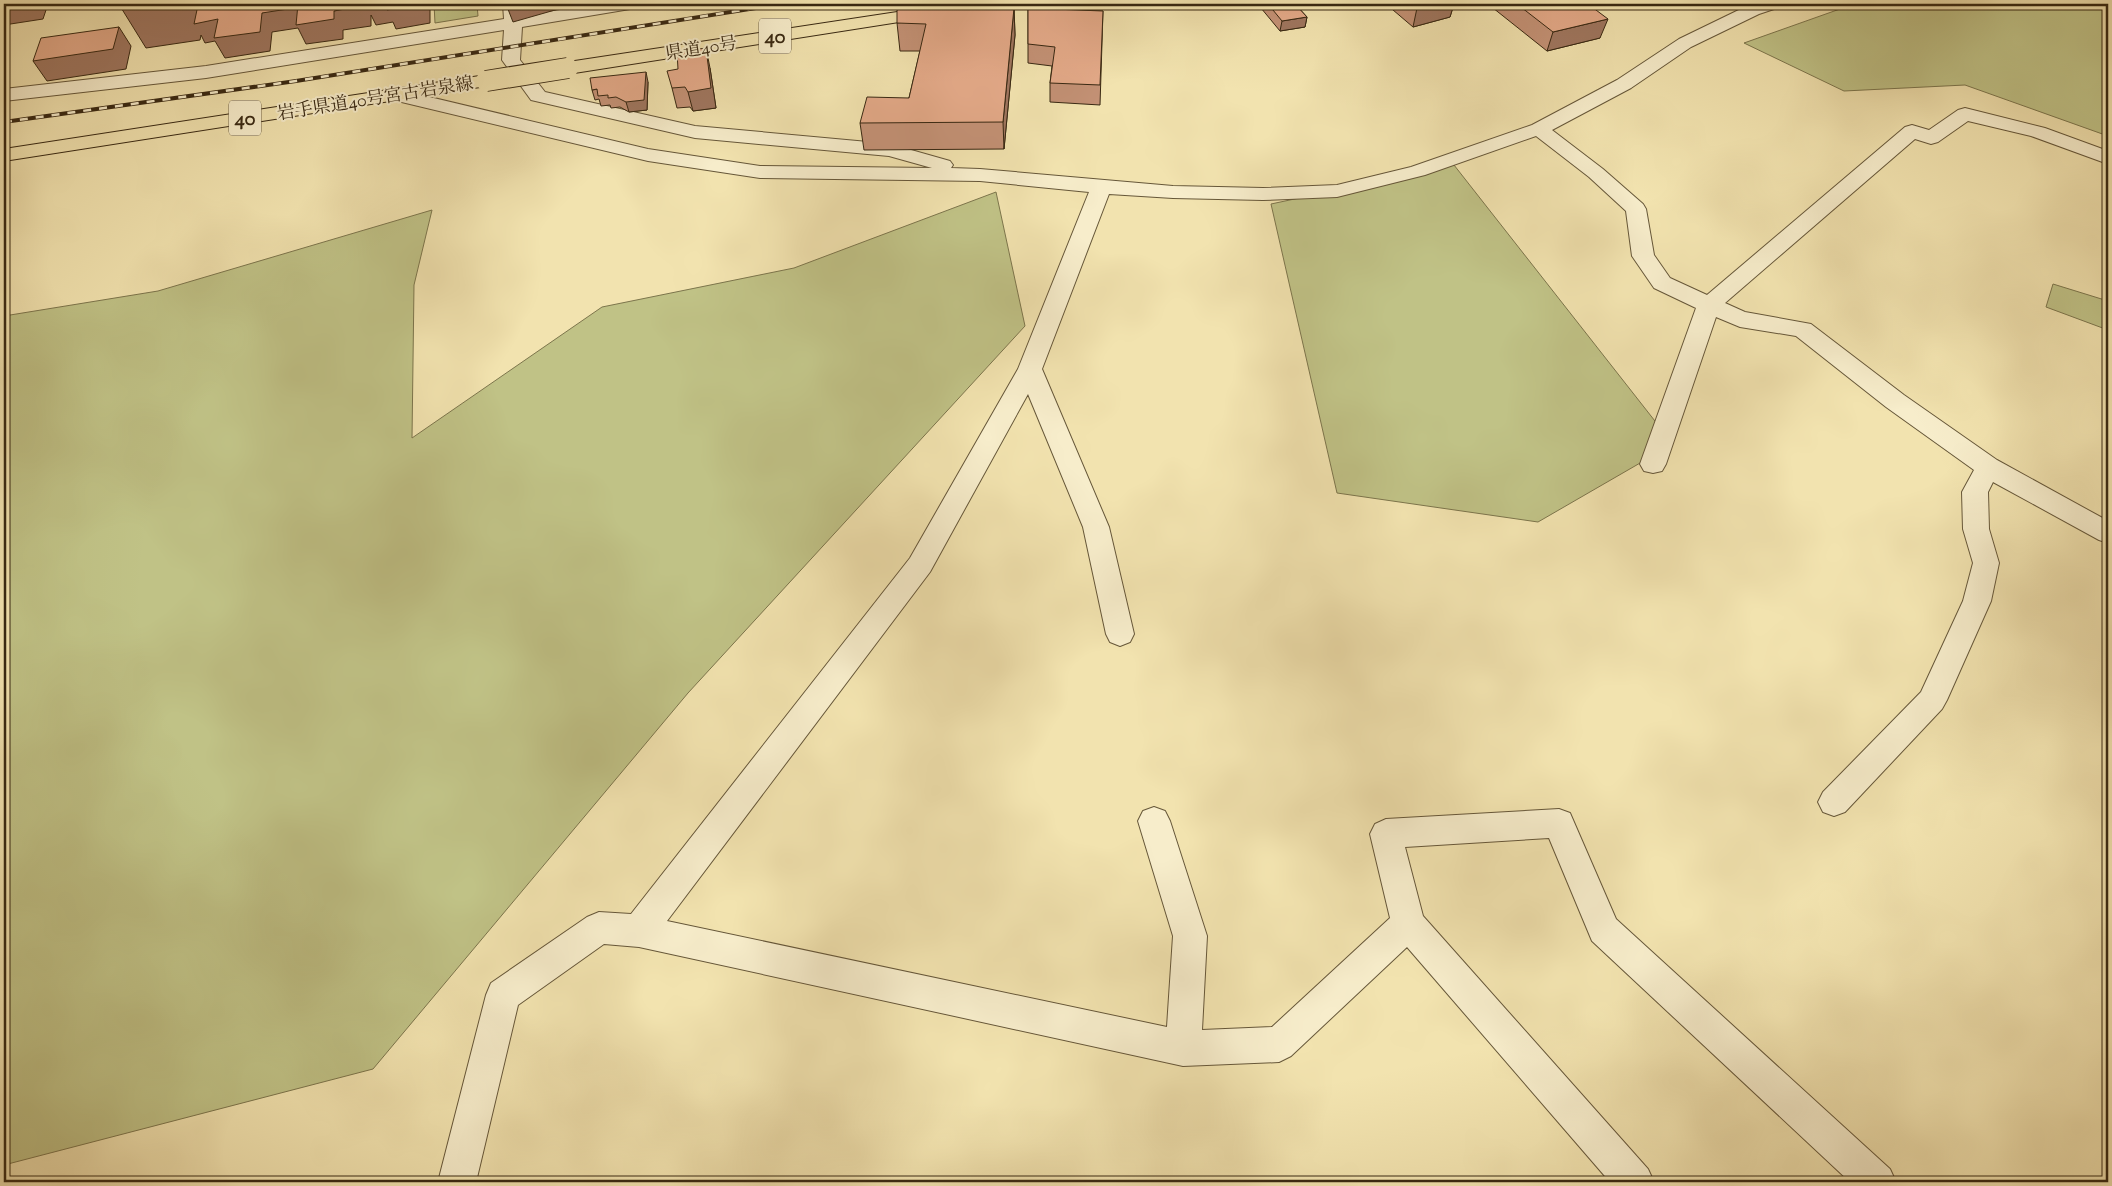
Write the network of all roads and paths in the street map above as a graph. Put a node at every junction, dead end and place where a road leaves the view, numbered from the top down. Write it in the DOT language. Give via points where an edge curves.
graph roads {
  1 [pos="630,4"];
  2 [pos="982,4"];
  3 [pos="1771,4"];
  4 [pos="512,13"];
  5 [pos="568,68"];
  6 [pos="396,95"];
  7 [pos="4,96"];
  8 [pos="1539,129"];
  9 [pos="4,155"];
  10 [pos="2108,158"];
  11 [pos="980,175"];
  12 [pos="1101,188"];
  13 [pos="1708,306"];
  14 [pos="1030,369"];
  15 [pos="1653,464"];
  16 [pos="1988,467"];
  17 [pos="2108,534"];
  18 [pos="1120,634"];
  19 [pos="1834,802"];
  20 [pos="1154,821"];
  21 [pos="1408,924"];
  22 [pos="639,931"];
  23 [pos="1183,1048"];
  24 [pos="457,1182"];
  25 [pos="1635,1182"];
  26 [pos="1877,1182"];
  1 -- 4 [label="street"];
  2 -- 5 [label="main road, 県道40号 / 40"];
  3 -- 8 [label="street" via="1685,43 1624,84"];
  4 -- 7 [label="street" via="206,72"];
  4 -- 11 [label="street" via="511,60 538,96 695,132 890,150"];
  5 -- 6 [label="main road, 岩手県道40号宮古岩泉線 / 40, bridge"];
  6 -- 9 [label="main road, 岩手県道40号宮古岩泉線 / 40"];
  6 -- 11 [label="street" via="648,155 760,172"];
  8 -- 12 [label="street" via="1418,171 1337,191 1263,194"];
  8 -- 13 [label="street" via="1636,209 1643,256 1662,283"];
  10 -- 13 [label="street" via="2074,143 1965,114 1931,138 1912,131"];
  11 -- 12 [label="street"];
  12 -- 14 [label="street"];
  13 -- 15 [label="street"];
  13 -- 16 [label="street" via="1740,319 1803,328 1895,401"];
  14 -- 18 [label="street" via="1096,527"];
  14 -- 22 [label="street" via="920,565"];
  16 -- 17 [label="street"];
  16 -- 19 [label="street" via="1975,492 1976,528 1986,563 1977,601 1932,700"];
  20 -- 23 [label="street" via="1190,936"];
  21 -- 23 [label="street" via="1280,1044"];
  21 -- 25 [label="street"];
  21 -- 26 [label="street" via="1386,834 1559,822 1604,930"];
  22 -- 23 [label="street"];
  22 -- 24 [label="street" via="599,928 503,995"];
}
